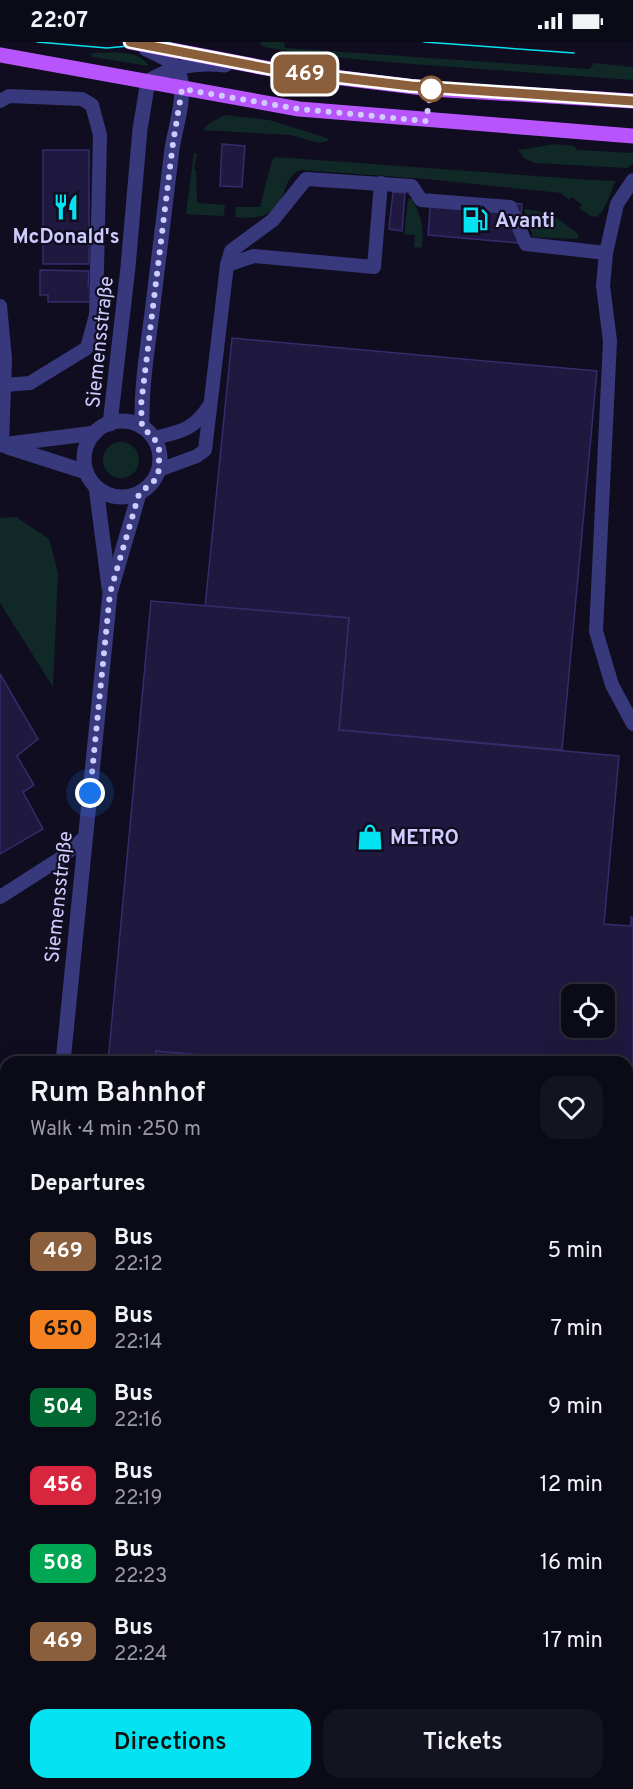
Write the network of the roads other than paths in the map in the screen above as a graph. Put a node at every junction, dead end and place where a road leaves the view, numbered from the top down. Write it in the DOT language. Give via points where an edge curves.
graph roads {
  1 [pos="128,42"];
  2 [pos="0,55"];
  3 [pos="176,68"];
  4 [pos="276,70"];
  5 [pos="148,81"];
  6 [pos="182,89"];
  7 [pos="0,100"];
  8 [pos="633,101"];
  9 [pos="633,136"];
  10 [pos="633,180"];
  11 [pos="381,183"];
  12 [pos="606,253"];
  13 [pos="227,265"];
  14 [pos="0,306"];
  15 [pos="4,385"];
  16 [pos="211,401"];
  17 [pos="110,424"];
  18 [pos="142,427"];
  19 [pos="94,433"];
  20 [pos="154,438"];
  21 [pos="1,445"];
  22 [pos="159,470"];
  23 [pos="86,472"];
  24 [pos="96,487"];
  25 [pos="139,494"];
  26 [pos="110,593"];
  27 [pos="633,724"];
  28 [pos="86,837"];
  29 [pos="0,897"];
  30 [pos="64,1056"];
  1 -- 3 [label="street" via="163,56"];
  1 -- 4 [label="main road"];
  2 -- 5 [label="main road"];
  3 -- 4 [label="street" via="212,64"];
  3 -- 5 [label="street"];
  3 -- 6 [label="street"];
  4 -- 8 [label="main road" via="431,89"];
  5 -- 6 [label="main road"];
  5 -- 17 [label="street, Siemensstraße"];
  6 -- 9 [label="main road" via="299,109"];
  6 -- 18 [label="street" via="149,333"];
  7 -- 15 [label="lane" via="9,96 82,99 92,105 100,135 96,315 87,348 30,383"];
  10 -- 12 [label="lane" via="617,204"];
  11 -- 12 [label="lane" via="412,186 421,200 510,207 526,244"];
  11 -- 13 [label="lane" via="306,178 273,220 231,250"];
  11 -- 13 [label="lane" via="374,267 254,256"];
  12 -- 27 [label="lane" via="603,286 610,341 596,631 612,685"];
  13 -- 16 [label="lane"];
  14 -- 15 [label="lane"];
  15 -- 21 [label="lane"];
  16 -- 20 [label="lane" via="202,418 189,429"];
  16 -- 22 [label="lane" via="205,450"];
  17 -- 18 [label="street" via="125,422"];
  17 -- 19 [label="street"];
  18 -- 20 [label="street"];
  19 -- 21 [label="street"];
  19 -- 23 [label="street" via="85,453"];
  20 -- 22 [label="street" via="159,448"];
  21 -- 23 [label="street"];
  22 -- 25 [label="street" via="155,480"];
  23 -- 24 [label="street"];
  24 -- 25 [label="street" via="118,497"];
  24 -- 26 [label="street, Siemensstraße"];
  25 -- 26 [label="street, Siemensstraße"];
  26 -- 28 [label="street, Siemensstraße"];
  28 -- 29 [label="lane"];
  28 -- 30 [label="street, Siemensstraße"];
}
